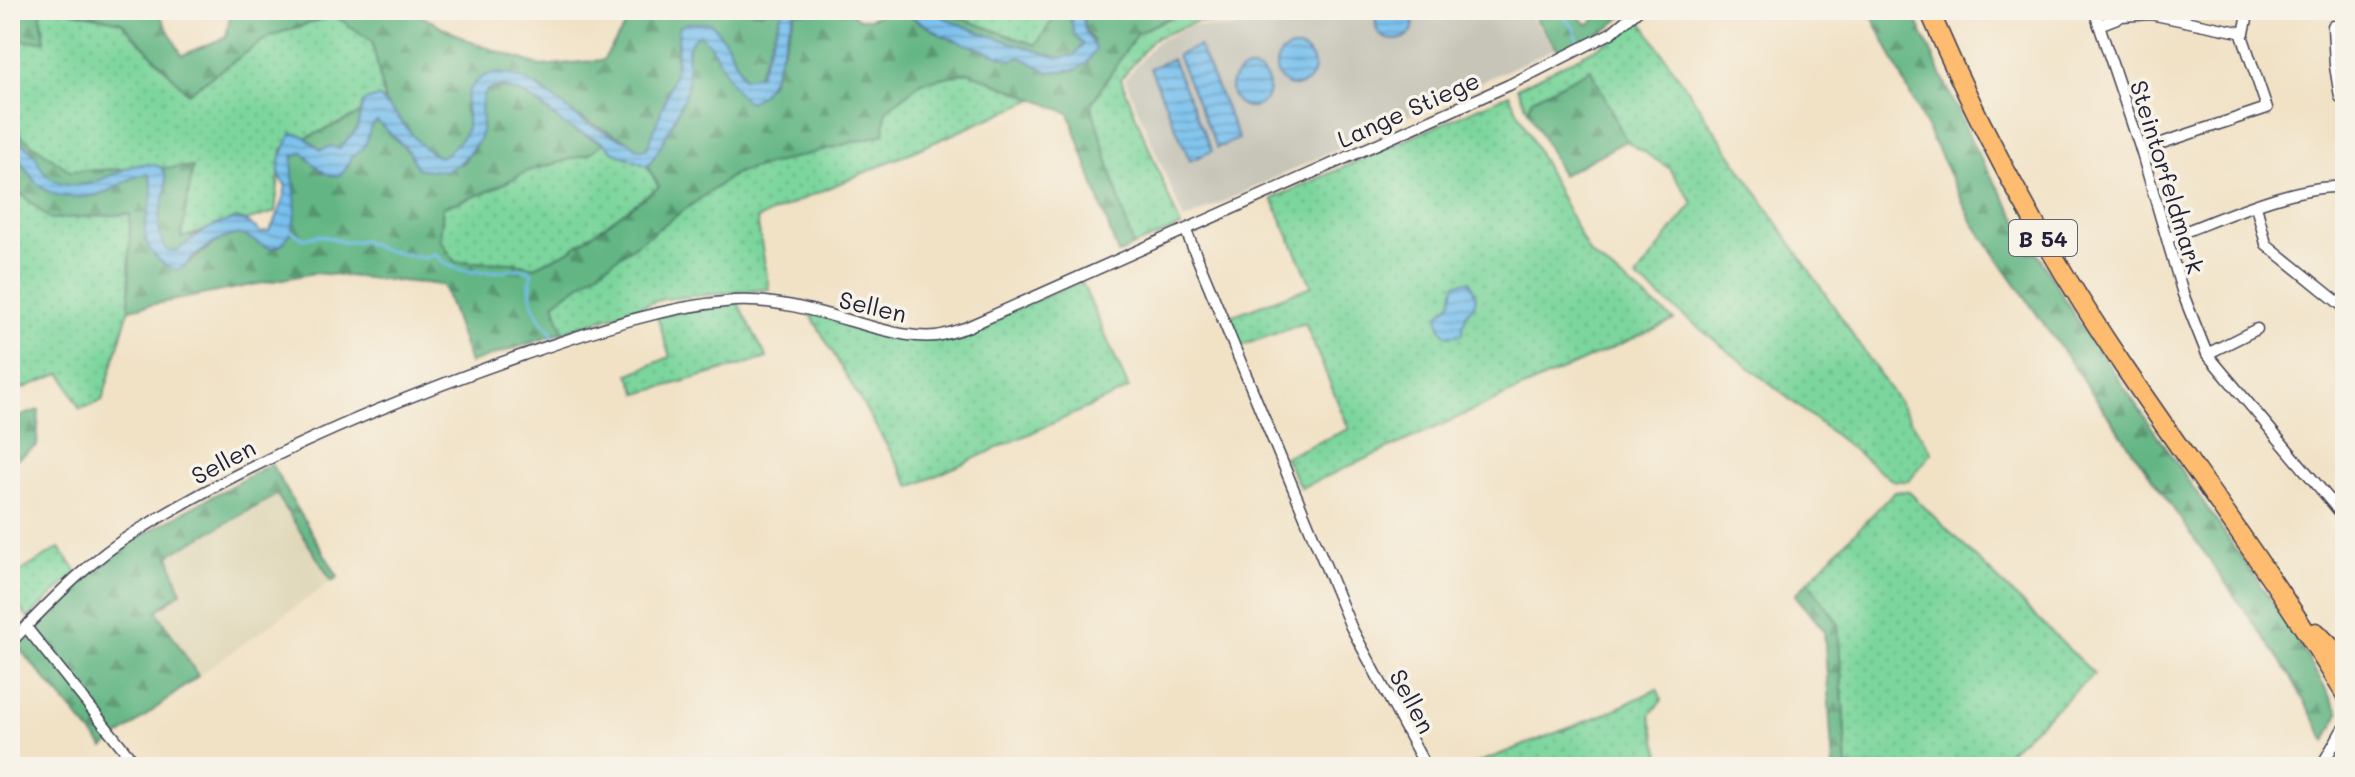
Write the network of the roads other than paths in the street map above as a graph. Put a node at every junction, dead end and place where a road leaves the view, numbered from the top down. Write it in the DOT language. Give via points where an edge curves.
graph roads {
  1 [pos="1638,10"];
  2 [pos="1929,10"];
  3 [pos="2094,10"];
  4 [pos="2249,10"];
  5 [pos="2099,25"];
  6 [pos="2333,26"];
  7 [pos="2241,32"];
  8 [pos="2339,52"];
  9 [pos="2340,97"];
  10 [pos="2141,150"];
  11 [pos="2345,187"];
  12 [pos="2256,206"];
  13 [pos="1186,231"];
  14 [pos="2168,238"];
  15 [pos="2343,304"];
  16 [pos="2257,329"];
  17 [pos="2207,354"];
  18 [pos="2345,517"];
  19 [pos="2289,604"];
  20 [pos="26,627"];
  21 [pos="10,643"];
  22 [pos="2345,661"];
  23 [pos="2345,694"];
  24 [pos="2342,730"];
  25 [pos="138,767"];
  26 [pos="1426,767"];
  27 [pos="2321,767"];
  1 -- 13 [label="street, Lange Stiege" via="1611,33 1509,85"];
  2 -- 19 [label="highway, B 54" via="2012,182 2080,300"];
  3 -- 5 [label="street, Steintorfeldmark"];
  4 -- 7 [label="street"];
  5 -- 7 [label="street" via="2150,14"];
  5 -- 10 [label="street, Steintorfeldmark"];
  6 -- 8 [label="street"];
  7 -- 10 [label="street" via="2267,108"];
  8 -- 9 [label="street"];
  10 -- 14 [label="street, Steintorfeldmark"];
  11 -- 12 [label="street" via="2319,187"];
  12 -- 14 [label="street"];
  12 -- 15 [label="street" via="2266,244"];
  13 -- 20 [label="street, Sellen" via="937,336 908,336 772,302 685,308 609,325 373,412 278,455 135,532 63,589"];
  13 -- 26 [label="street, Sellen" via="1351,627"];
  14 -- 17 [label="street, Steintorfeldmark"];
  16 -- 17 [label="street"];
  17 -- 18 [label="street, Steintorfeldmark"];
  19 -- 22 [label="highway"];
  19 -- 23 [label="highway, B 54"];
  20 -- 21 [label="street, Sellen"];
  20 -- 25 [label="street"];
  24 -- 27 [label="street"];
}
